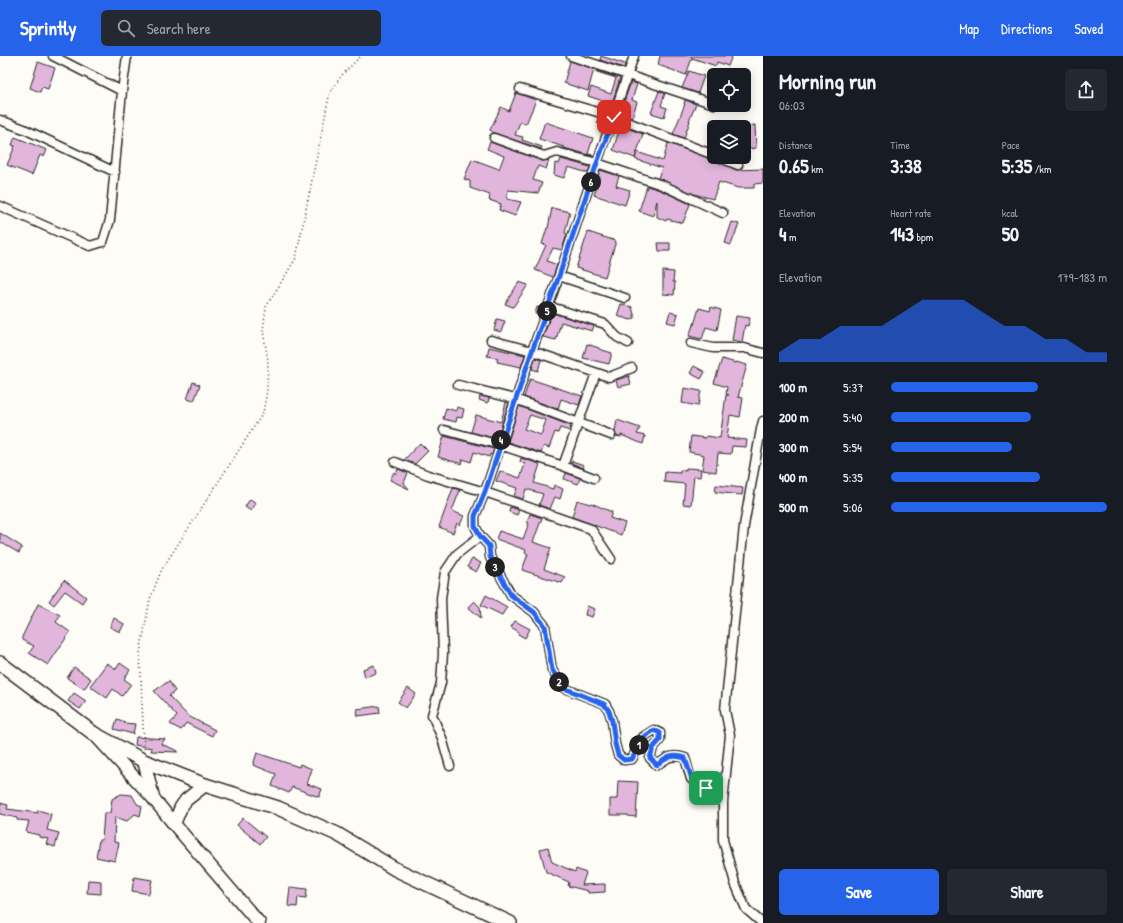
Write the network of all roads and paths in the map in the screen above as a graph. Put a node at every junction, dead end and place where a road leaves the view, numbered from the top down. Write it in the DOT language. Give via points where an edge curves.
graph roads {
  1 [pos="53,56"];
  2 [pos="127,56"];
  3 [pos="361,56"];
  4 [pos="572,56"];
  5 [pos="634,56"];
  6 [pos="628,74"];
  7 [pos="520,89"];
  8 [pos="122,91"];
  9 [pos="707,102"];
  10 [pos="614,117"];
  11 [pos="0,120"];
  12 [pos="494,138"];
  13 [pos="707,153"];
  14 [pos="597,163"];
  15 [pos="115,172"];
  16 [pos="0,206"];
  17 [pos="723,213"];
  18 [pos="559,276"];
  19 [pos="625,298"];
  20 [pos="548,306"];
  21 [pos="491,340"];
  22 [pos="628,343"];
  23 [pos="691,343"];
  24 [pos="532,351"];
  25 [pos="763,353"];
  26 [pos="632,368"];
  27 [pos="596,373"];
  28 [pos="458,385"];
  29 [pos="516,399"];
  30 [pos="579,422"];
  31 [pos="763,422"];
  32 [pos="444,430"];
  33 [pos="611,435"];
  34 [pos="500,445"];
  35 [pos="395,462"];
  36 [pos="563,466"];
  37 [pos="594,478"];
  38 [pos="485,492"];
  39 [pos="480,536"];
  40 [pos="611,560"];
  41 [pos="0,663"];
  42 [pos="93,733"];
  43 [pos="144,761"];
  44 [pos="450,766"];
  45 [pos="205,785"];
  46 [pos="153,798"];
  47 [pos="723,802"];
  48 [pos="174,824"];
  49 [pos="259,923"];
  50 [pos="510,923"];
  51 [pos="762,923"];
  1 -- 8 [label="street"];
  2 -- 8 [label="street"];
  3 -- 43 [label="path" via="330,92 296,258 266,306 263,331 268,360 268,391 263,413 162,569 150,599 140,653"];
  4 -- 6 [label="street"];
  5 -- 6 [label="street"];
  6 -- 9 [label="street"];
  6 -- 10 [label="street"];
  7 -- 10 [label="street"];
  8 -- 15 [label="street"];
  10 -- 13 [label="street"];
  10 -- 14 [label="street"];
  11 -- 15 [label="street"];
  12 -- 14 [label="street" via="544,156 557,152"];
  14 -- 17 [label="street" via="662,186"];
  14 -- 18 [label="street"];
  15 -- 16 [label="street" via="110,220 103,242 90,246"];
  18 -- 19 [label="street"];
  18 -- 20 [label="street"];
  20 -- 22 [label="street" via="604,324 617,337"];
  20 -- 24 [label="street"];
  21 -- 24 [label="street"];
  23 -- 25 [label="street" via="713,348 744,348"];
  24 -- 27 [label="street"];
  24 -- 29 [label="street"];
  26 -- 27 [label="street" via="608,378"];
  27 -- 30 [label="street"];
  28 -- 29 [label="street"];
  29 -- 30 [label="street"];
  29 -- 34 [label="street"];
  30 -- 33 [label="street"];
  30 -- 36 [label="street"];
  31 -- 47 [label="street" via="743,534 725,710 730,735"];
  32 -- 34 [label="street"];
  34 -- 36 [label="street"];
  34 -- 38 [label="street"];
  35 -- 38 [label="street"];
  36 -- 37 [label="street"];
  38 -- 39 [label="street" via="475,516 475,526"];
  38 -- 40 [label="street" via="591,529"];
  39 -- 44 [label="street" via="457,554 445,572 441,598 441,683 432,715"];
  39 -- 47 [label="street" via="489,546 490,557 511,595 534,612 545,626 552,670 564,688 604,704 609,711 618,755 624,760 632,759 644,737 654,730 660,733 660,740 653,748 650,758 657,765 667,757 685,758 692,779"];
  41 -- 42 [label="main road"];
  42 -- 43 [label="main road"];
  42 -- 46 [label="main road"];
  43 -- 45 [label="main road"];
  43 -- 46 [label="main road"];
  45 -- 48 [label="main road" via="186,800"];
  45 -- 50 [label="main road" via="278,808 337,834 395,869"];
  46 -- 48 [label="main road"];
  47 -- 51 [label="street" via="723,840 735,883 746,908"];
  48 -- 49 [label="main road"];
}
